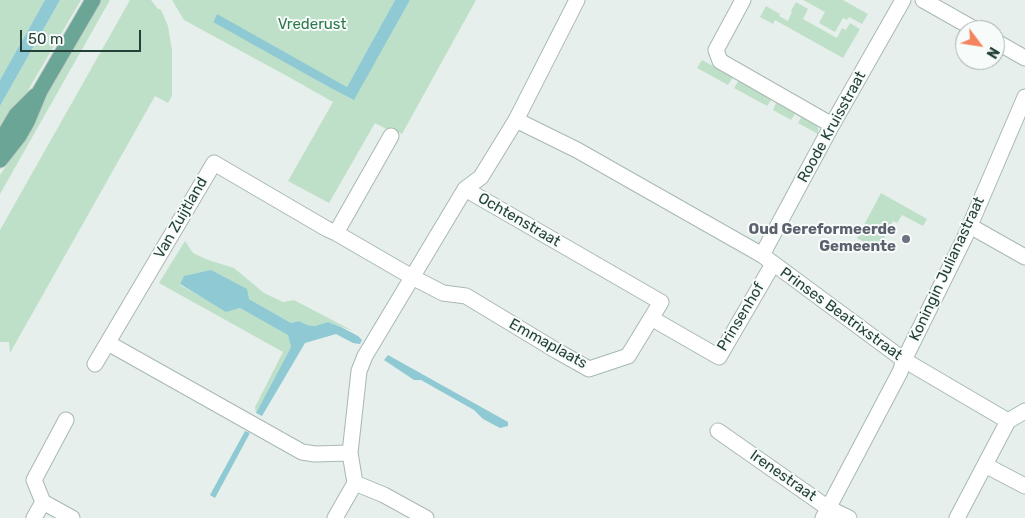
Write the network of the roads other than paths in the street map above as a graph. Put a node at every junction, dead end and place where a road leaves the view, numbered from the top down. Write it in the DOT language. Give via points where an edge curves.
graph roads {
  1 [pos="92,0"];
  2 [pos="577,0"];
  3 [pos="743,0"];
  4 [pos="903,0"];
  5 [pos="923,0"];
  6 [pos="958,20"];
  7 [pos="1005,47"];
  8 [pos="1025,58"];
  9 [pos="40,91"];
  10 [pos="1025,97"];
  11 [pos="516,120"];
  12 [pos="832,125"];
  13 [pos="390,136"];
  14 [pos="0,156"];
  15 [pos="0,160"];
  16 [pos="465,189"];
  17 [pos="970,226"];
  18 [pos="336,233"];
  19 [pos="1025,257"];
  20 [pos="767,260"];
  21 [pos="412,277"];
  22 [pos="660,302"];
  23 [pos="651,318"];
  24 [pos="108,343"];
  25 [pos="904,360"];
  26 [pos="95,364"];
  27 [pos="1025,410"];
  28 [pos="66,420"];
  29 [pos="1008,421"];
  30 [pos="718,431"];
  31 [pos="350,453"];
  32 [pos="985,465"];
  33 [pos="355,483"];
  34 [pos="1025,486"];
  35 [pos="43,502"];
  36 [pos="826,513"];
  37 [pos="34,518"];
  38 [pos="72,518"];
  39 [pos="335,518"];
  40 [pos="426,518"];
  41 [pos="849,518"];
  42 [pos="957,518"];
  1 -- 9 [label="main road"];
  2 -- 11 [label="street, Ochtenstraat"];
  3 -- 12 [label="street" via="716,50 720,62"];
  4 -- 12 [label="street, Roode Kruisstraat"];
  5 -- 6 [label="street"];
  7 -- 8 [label="street"];
  9 -- 14 [label="main road" via="16,115 6,132"];
  9 -- 15 [label="main road" via="20,136"];
  10 -- 17 [label="street, Koningin Julianastraat"];
  11 -- 16 [label="street, Ochtenstraat" via="481,176"];
  11 -- 20 [label="street, Prinses Beatrixstraat" via="577,150"];
  12 -- 20 [label="street, Roode Kruisstraat"];
  13 -- 18 [label="street"];
  16 -- 21 [label="street"];
  16 -- 22 [label="street, Ochtenstraat"];
  17 -- 19 [label="street"];
  17 -- 25 [label="street, Koningin Julianastraat"];
  18 -- 21 [label="street, Van Zuijtland"];
  18 -- 24 [label="street, Van Zuijtland" via="214,163"];
  20 -- 23 [label="street, Prinsenhof" via="719,357"];
  20 -- 25 [label="street, Prinses Beatrixstraat"];
  21 -- 23 [label="street, Emmaplaats" via="443,293 466,296 589,369 628,356"];
  21 -- 31 [label="street" via="359,371"];
  22 -- 23 [label="street, Emmaplaats"];
  24 -- 26 [label="street, Van Zuijtland"];
  24 -- 31 [label="street" via="302,452"];
  25 -- 29 [label="street, Prinses Beatrixstraat"];
  25 -- 36 [label="street, Koningin Julianastraat"];
  27 -- 29 [label="street"];
  28 -- 35 [label="street" via="34,480"];
  29 -- 32 [label="street"];
  30 -- 36 [label="street, Irenestraat"];
  31 -- 33 [label="street"];
  32 -- 34 [label="street"];
  32 -- 42 [label="street"];
  33 -- 39 [label="street"];
  33 -- 40 [label="street"];
  35 -- 37 [label="street"];
  35 -- 38 [label="street"];
  36 -- 41 [label="street, Irenestraat"];
}
